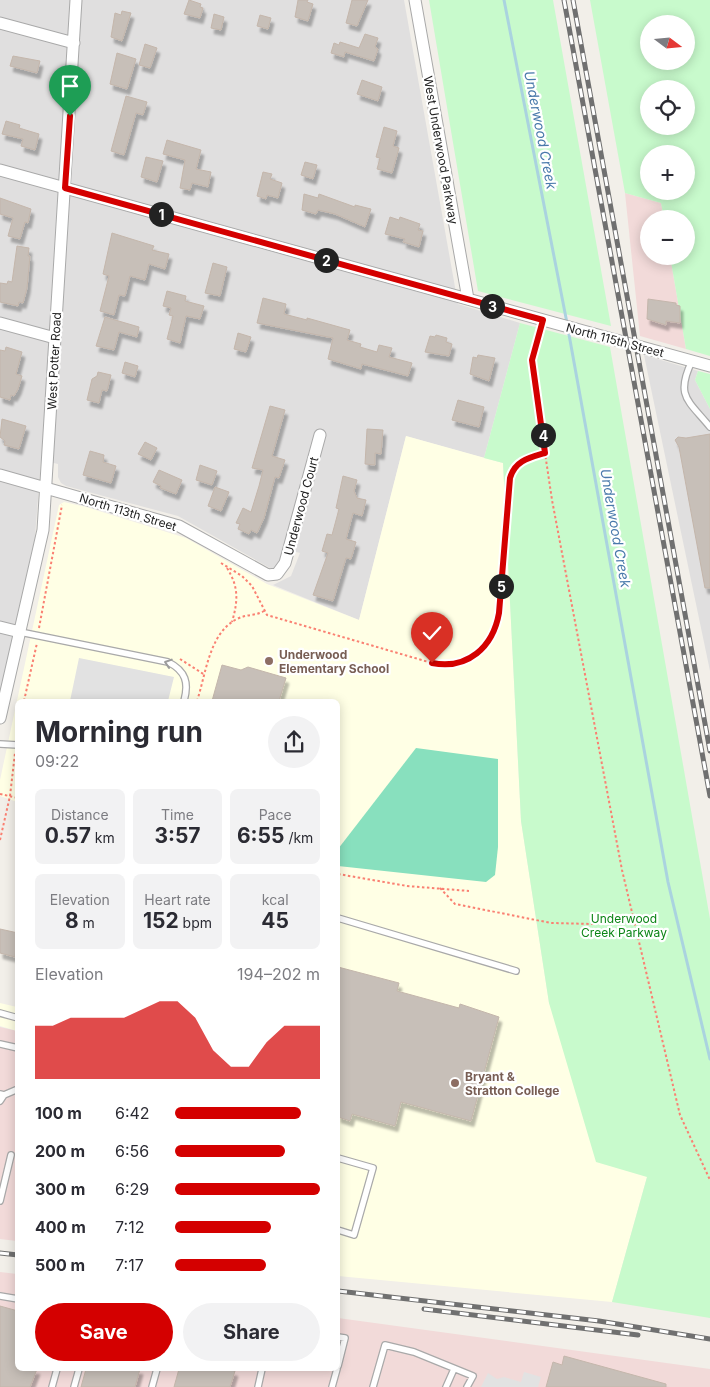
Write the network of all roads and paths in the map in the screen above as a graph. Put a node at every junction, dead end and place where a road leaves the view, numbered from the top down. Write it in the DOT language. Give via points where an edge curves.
graph roads {
  1 [pos="76,0"];
  2 [pos="414,0"];
  3 [pos="0,23"];
  4 [pos="74,44"];
  5 [pos="0,170"];
  6 [pos="65,188"];
  7 [pos="468,299"];
  8 [pos="0,322"];
  9 [pos="549,322"];
  10 [pos="55,338"];
  11 [pos="692,361"];
  12 [pos="710,366"];
  13 [pos="710,427"];
  14 [pos="320,435"];
  15 [pos="545,453"];
  16 [pos="0,475"];
  17 [pos="48,488"];
  18 [pos="62,505"];
  19 [pos="217,561"];
  20 [pos="225,566"];
  21 [pos="278,574"];
  22 [pos="264,611"];
  23 [pos="232,623"];
  24 [pos="0,626"];
  25 [pos="20,632"];
  26 [pos="38,636"];
  27 [pos="24,699"];
  28 [pos="185,699"];
  29 [pos="198,699"];
  30 [pos="0,718"];
  31 [pos="0,744"];
  32 [pos="15,745"];
  33 [pos="15,760"];
  34 [pos="0,794"];
  35 [pos="10,796"];
  36 [pos="15,797"];
  37 [pos="0,840"];
  38 [pos="340,874"];
  39 [pos="440,888"];
  40 [pos="469,891"];
  41 [pos="632,916"];
  42 [pos="340,919"];
  43 [pos="516,970"];
  44 [pos="0,1013"];
  45 [pos="15,1017"];
  46 [pos="0,1044"];
  47 [pos="15,1047"];
  48 [pos="15,1090"];
  49 [pos="2,1094"];
  50 [pos="0,1101"];
  51 [pos="11,1155"];
  52 [pos="340,1159"];
  53 [pos="710,1180"];
  54 [pos="0,1201"];
  55 [pos="340,1231"];
  56 [pos="0,1296"];
  57 [pos="15,1298"];
  58 [pos="340,1337"];
  59 [pos="340,1356"];
  60 [pos="454,1369"];
  61 [pos="56,1371"];
  62 [pos="78,1371"];
  63 [pos="156,1371"];
  64 [pos="262,1371"];
  65 [pos="336,1371"];
  66 [pos="52,1387"];
  67 [pos="74,1387"];
  68 [pos="152,1387"];
  69 [pos="258,1387"];
  70 [pos="332,1387"];
  71 [pos="373,1387"];
  72 [pos="446,1387"];
  73 [pos="467,1387"];
  1 -- 4 [label="street, West Potter Road"];
  2 -- 7 [label="street, West Underwood Parkway"];
  3 -- 4 [label="street"];
  4 -- 6 [label="street, West Potter Road"];
  5 -- 6 [label="street, North 115th Street"];
  6 -- 7 [label="street, North 115th Street"];
  6 -- 10 [label="street, West Potter Road"];
  7 -- 9 [label="street, North 115th Street"];
  8 -- 10 [label="street"];
  9 -- 11 [label="street, North 115th Street"];
  9 -- 15 [label="path" via="532,360"];
  10 -- 17 [label="street, West Potter Road"];
  11 -- 12 [label="street, North 115th Street"];
  11 -- 13 [label="lane" via="683,378 683,393"];
  14 -- 21 [label="street, Underwood Court" via="285,563"];
  15 -- 22 [label="path" via="521,461 512,471 497,621 488,643 468,660 455,665 432,663 267,615"];
  15 -- 41 [label="path"];
  16 -- 17 [label="street, North 113th Street"];
  17 -- 21 [label="street, North 113th Street" via="179,526 268,575"];
  17 -- 25 [label="street, West Potter Road" via="43,530"];
  18 -- 26 [label="path"];
  19 -- 20 [label="path"];
  20 -- 22 [label="path" via="252,586"];
  20 -- 23 [label="path" via="237,589 238,601"];
  22 -- 23 [label="path" via="238,618"];
  23 -- 29 [label="path" via="219,634 214,644"];
  24 -- 25 [label="street"];
  25 -- 26 [label="lane"];
  25 -- 30 [label="street, West Potter Road"];
  26 -- 27 [label="path"];
  28 -- 26 [label="lane, one-way" via="188,688 185,676 168,662"];
  31 -- 32 [label="lane"];
  33 -- 35 [label="path"];
  34 -- 35 [label="path"];
  35 -- 36 [label="path"];
  35 -- 37 [label="path"];
  38 -- 39 [label="path"];
  39 -- 40 [label="path"];
  39 -- 41 [label="path" via="455,904 551,923 593,924"];
  41 -- 53 [label="path" via="680,1115"];
  42 -- 43 [label="lane"];
  44 -- 45 [label="lane"];
  46 -- 47 [label="lane"];
  48 -- 49 [label="lane"];
  49 -- 50 [label="lane"];
  51 -- 54 [label="lane"];
  52 -- 55 [label="lane" via="373,1168 354,1235"];
  56 -- 57 [label="lane"];
  58 -- 59 [label="lane" via="345,1338"];
  60 -- 71 [label="lane" via="414,1352 385,1346"];
  60 -- 72 [label="lane"];
  60 -- 73 [label="lane" via="473,1376"];
  61 -- 66 [label="lane"];
  62 -- 67 [label="lane"];
  63 -- 68 [label="lane"];
  64 -- 69 [label="lane"];
  65 -- 70 [label="lane"];
}
